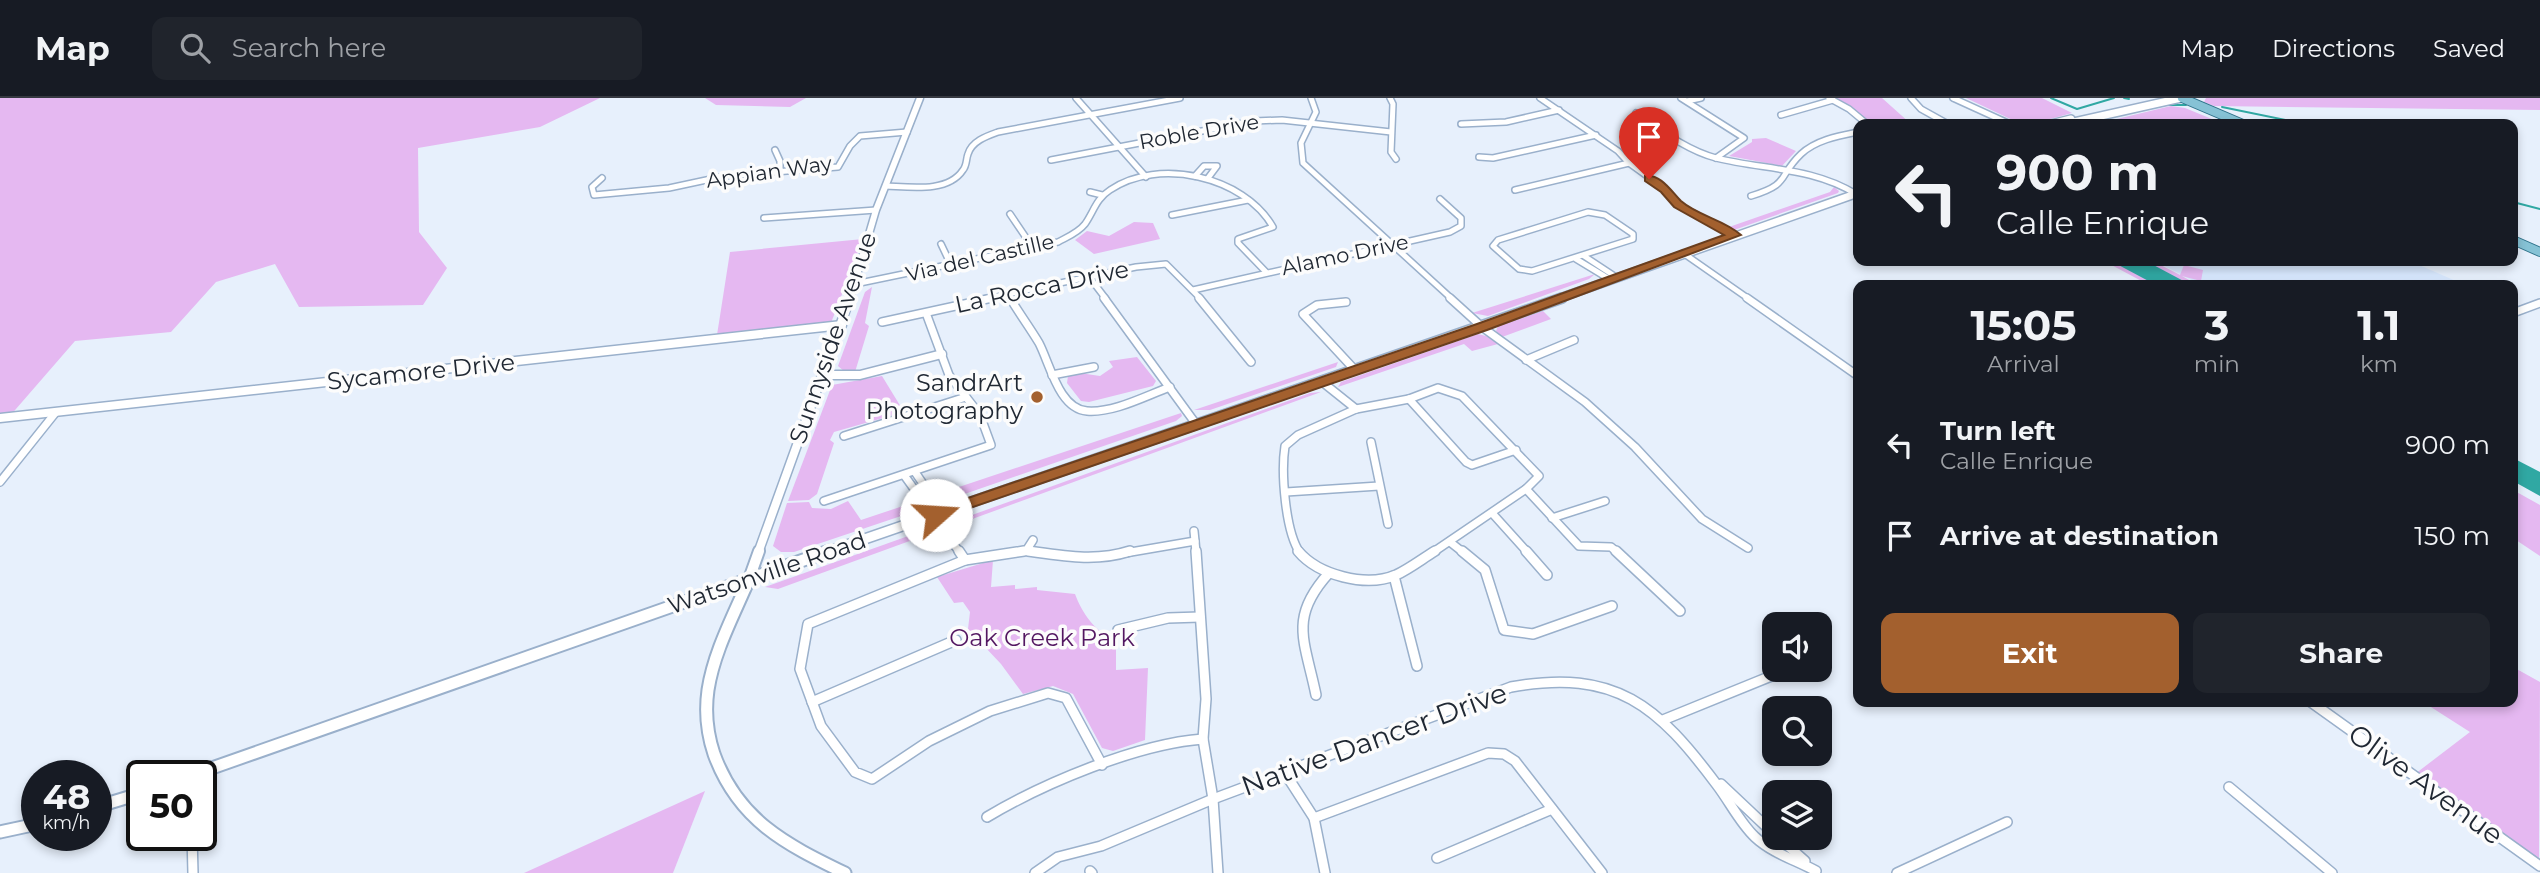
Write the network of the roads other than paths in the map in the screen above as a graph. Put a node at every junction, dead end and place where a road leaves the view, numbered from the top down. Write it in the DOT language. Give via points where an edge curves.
graph roads {
  1 [pos="920,98"];
  2 [pos="1076,98"];
  3 [pos="1180,98"];
  4 [pos="1311,98"];
  5 [pos="1391,98"];
  6 [pos="1544,98"];
  7 [pos="1701,98"];
  8 [pos="1911,98"];
  9 [pos="1954,98"];
  10 [pos="2156,98"];
  11 [pos="2182,98"];
  12 [pos="1831,99"];
  13 [pos="1684,100"];
  14 [pos="1559,110"];
  15 [pos="1636,113"];
  16 [pos="1090,115"];
  17 [pos="1781,115"];
  18 [pos="1861,119"];
  19 [pos="1939,119"];
  20 [pos="1999,119"];
  21 [pos="2071,119"];
  22 [pos="2088,119"];
  23 [pos="2231,119"];
  24 [pos="1312,123"];
  25 [pos="1461,124"];
  26 [pos="907,132"];
  27 [pos="1391,132"];
  28 [pos="1853,133"];
  29 [pos="1596,135"];
  30 [pos="1118,147"];
  31 [pos="775,150"];
  32 [pos="1479,157"];
  33 [pos="1716,158"];
  34 [pos="1396,159"];
  35 [pos="1051,160"];
  36 [pos="1629,163"];
  37 [pos="1788,170"];
  38 [pos="780,173"];
  39 [pos="1195,176"];
  40 [pos="1146,177"];
  41 [pos="602,178"];
  42 [pos="1209,178"];
  43 [pos="886,186"];
  44 [pos="1515,190"];
  45 [pos="1090,192"];
  46 [pos="1853,192"];
  47 [pos="1853,194"];
  48 [pos="1102,195"];
  49 [pos="1751,196"];
  50 [pos="1440,199"];
  51 [pos="1248,201"];
  52 [pos="876,210"];
  53 [pos="1010,214"];
  54 [pos="1172,215"];
  55 [pos="764,218"];
  56 [pos="1735,235"];
  57 [pos="2518,242"];
  58 [pos="941,244"];
  59 [pos="1392,246"];
  60 [pos="1032,247"];
  61 [pos="2540,252"];
  62 [pos="1683,253"];
  63 [pos="1584,256"];
  64 [pos="1576,259"];
  65 [pos="951,265"];
  66 [pos="1266,272"];
  67 [pos="1090,278"];
  68 [pos="1613,278"];
  69 [pos="855,285"];
  70 [pos="1193,290"];
  71 [pos="1007,293"];
  72 [pos="1346,302"];
  73 [pos="2540,303"];
  74 [pos="2518,311"];
  75 [pos="926,313"];
  76 [pos="881,322"];
  77 [pos="842,325"];
  78 [pos="1482,327"];
  79 [pos="1574,340"];
  80 [pos="942,354"];
  81 [pos="1526,359"];
  82 [pos="1251,362"];
  83 [pos="1094,367"];
  84 [pos="1354,369"];
  85 [pos="1853,372"];
  86 [pos="1052,375"];
  87 [pos="823,376"];
  88 [pos="1321,381"];
  89 [pos="1170,387"];
  90 [pos="966,397"];
  91 [pos="1409,399"];
  92 [pos="1356,410"];
  93 [pos="56,412"];
  94 [pos="0,418"];
  95 [pos="1196,424"];
  96 [pos="844,436"];
  97 [pos="1371,442"];
  98 [pos="1516,450"];
  99 [pos="915,472"];
  100 [pos="904,475"];
  101 [pos="0,482"];
  102 [pos="1379,486"];
  103 [pos="1526,489"];
  104 [pos="1286,492"];
  105 [pos="824,501"];
  106 [pos="1605,501"];
  107 [pos="1492,513"];
  108 [pos="936,515"];
  109 [pos="1552,518"];
  110 [pos="1388,524"];
  111 [pos="1194,531"];
  112 [pos="1033,540"];
  113 [pos="1195,541"];
  114 [pos="1450,542"];
  115 [pos="1748,548"];
  116 [pos="1026,551"];
  117 [pos="965,560"];
  118 [pos="1329,573"];
  119 [pos="1547,575"];
  120 [pos="1394,576"];
  121 [pos="749,579"];
  122 [pos="1612,606"];
  123 [pos="1680,611"];
  124 [pos="1200,617"];
  125 [pos="1118,630"];
  126 [pos="956,640"];
  127 [pos="1417,666"];
  128 [pos="1762,680"];
  129 [pos="1316,695"];
  130 [pos="812,702"];
  131 [pos="2318,707"];
  132 [pos="1663,720"];
  133 [pos="1203,739"];
  134 [pos="1700,764"];
  135 [pos="1102,765"];
  136 [pos="217,766"];
  137 [pos="1285,773"];
  138 [pos="2229,788"];
  139 [pos="1213,799"];
  140 [pos="1552,809"];
  141 [pos="987,817"];
  142 [pos="1314,818"];
  143 [pos="2007,822"];
  144 [pos="1762,823"];
  145 [pos="21,827"];
  146 [pos="0,832"];
  147 [pos="1792,850"];
  148 [pos="192,851"];
  149 [pos="1437,858"];
  150 [pos="2540,866"];
  151 [pos="1817,872"];
  152 [pos="193,873"];
  153 [pos="845,873"];
  154 [pos="1035,873"];
  155 [pos="1217,873"];
  156 [pos="1325,873"];
  157 [pos="1602,873"];
  158 [pos="1897,873"];
  159 [pos="2332,873"];
  1 -- 26 [label="street, Sunnyside Avenue"];
  2 -- 16 [label="street"];
  3 -- 16 [label="street"];
  4 -- 24 [label="street" via="1316,112"];
  5 -- 27 [label="street"];
  6 -- 14 [label="street"];
  7 -- 13 [label="street"];
  8 -- 19 [label="street"];
  9 -- 20 [label="street"];
  10 -- 21 [label="main road"];
  11 -- 22 [label="main road"];
  11 -- 23 [label="main road"];
  12 -- 17 [label="street"];
  12 -- 18 [label="street"];
  13 -- 33 [label="street" via="1744,138"];
  14 -- 25 [label="street" via="1506,122"];
  14 -- 29 [label="street"];
  15 -- 33 [label="street" via="1687,147"];
  16 -- 30 [label="street"];
  16 -- 43 [label="street" via="979,138 970,146 965,167 942,184"];
  24 -- 27 [label="street, Roble Drive"];
  24 -- 30 [label="street, Roble Drive" via="1254,121"];
  24 -- 59 [label="street" via="1299,142 1303,163"];
  26 -- 38 [label="street, Appian Way" via="860,136 838,166"];
  26 -- 43 [label="street, Sunnyside Avenue"];
  27 -- 34 [label="street" via="1391,152"];
  28 -- 37 [label="street" via="1807,149"];
  29 -- 32 [label="street" via="1493,158"];
  29 -- 36 [label="street"];
  30 -- 35 [label="street, Roble Drive"];
  30 -- 40 [label="street"];
  31 -- 38 [label="street"];
  33 -- 37 [label="street"];
  36 -- 44 [label="street"];
  36 -- 56 [label="street" via="1678,205"];
  37 -- 46 [label="street"];
  37 -- 49 [label="street" via="1783,181"];
  38 -- 41 [label="street, Appian Way" via="724,176 669,188 594,195 592,187"];
  39 -- 40 [label="street"];
  39 -- 42 [label="street"];
  39 -- 42 [label="street" via="1204,166 1217,166"];
  40 -- 48 [label="street"];
  42 -- 51 [label="street" via="1238,190"];
  43 -- 52 [label="street, Sunnyside Avenue"];
  45 -- 48 [label="street"];
  47 -- 56 [label="main road, Watsonville Road"];
  48 -- 60 [label="street, Via del Castille" via="1084,225 1072,235"];
  50 -- 59 [label="street, Alamo Drive" via="1461,218 1461,226"];
  51 -- 54 [label="street"];
  51 -- 66 [label="street" via="1273,227 1242,236 1238,243"];
  52 -- 55 [label="street"];
  52 -- 69 [label="street, Sunnyside Avenue"];
  53 -- 60 [label="street"];
  56 -- 62 [label="main road, Watsonville Road"];
  57 -- 61 [label="main road"];
  58 -- 65 [label="street"];
  59 -- 66 [label="street, Alamo Drive"];
  59 -- 78 [label="street"];
  60 -- 65 [label="street, Via del Castille"];
  62 -- 68 [label="main road, Watsonville Road"];
  62 -- 85 [label="street"];
  63 -- 64 [label="street"];
  63 -- 64 [label="street" via="1630,241 1633,234 1605,215 1588,212 1498,240 1493,246 1519,269 1532,271"];
  63 -- 68 [label="street"];
  64 -- 68 [label="street"];
  65 -- 69 [label="street, Via del Castille"];
  66 -- 70 [label="street, Alamo Drive"];
  67 -- 70 [label="street, La Rocca Drive" via="1166,264"];
  67 -- 71 [label="street, La Rocca Drive"];
  67 -- 89 [label="street"];
  68 -- 78 [label="main road, Watsonville Road"];
  69 -- 77 [label="street, Sunnyside Avenue"];
  70 -- 82 [label="street"];
  71 -- 75 [label="street, La Rocca Drive"];
  71 -- 86 [label="street" via="1040,345"];
  72 -- 84 [label="street" via="1318,305 1303,314"];
  73 -- 74 [label="street"];
  75 -- 76 [label="street, La Rocca Drive"];
  75 -- 80 [label="street"];
  77 -- 87 [label="street, Sunnyside Avenue"];
  77 -- 93 [label="street, Sycamore Drive"];
  78 -- 81 [label="street"];
  78 -- 84 [label="main road, Watsonville Road"];
  79 -- 81 [label="street"];
  80 -- 87 [label="street" via="860,375"];
  80 -- 90 [label="street" via="949,374"];
  81 -- 115 [label="street" via="1636,447 1702,519"];
  83 -- 86 [label="street"];
  84 -- 88 [label="main road, Watsonville Road"];
  86 -- 89 [label="street" via="1073,406 1084,411"];
  87 -- 121 [label="street, Sunnyside Avenue"];
  88 -- 92 [label="street"];
  88 -- 95 [label="main road, Watsonville Road"];
  89 -- 95 [label="street"];
  90 -- 96 [label="street"];
  90 -- 99 [label="street" via="987,427 991,445"];
  91 -- 92 [label="street"];
  91 -- 98 [label="street" via="1438,388 1453,391"];
  91 -- 98 [label="street" via="1472,465"];
  92 -- 104 [label="street" via="1298,435 1285,446"];
  93 -- 94 [label="street, Sycamore Drive"];
  93 -- 101 [label="street"];
  95 -- 108 [label="main road, Watsonville Road"];
  97 -- 102 [label="street"];
  98 -- 103 [label="street" via="1538,472"];
  99 -- 100 [label="street"];
  99 -- 108 [label="street" via="934,500"];
  100 -- 105 [label="street"];
  100 -- 108 [label="street"];
  102 -- 104 [label="street"];
  102 -- 110 [label="street"];
  103 -- 107 [label="street"];
  103 -- 109 [label="street"];
  104 -- 118 [label="street" via="1297,550 1308,563"];
  106 -- 109 [label="street"];
  107 -- 114 [label="street"];
  107 -- 119 [label="street"];
  108 -- 117 [label="street"];
  108 -- 121 [label="main road, Watsonville Road"];
  109 -- 123 [label="street" via="1578,546 1611,547"];
  111 -- 113 [label="street"];
  112 -- 116 [label="street"];
  113 -- 116 [label="street" via="1083,559"];
  113 -- 124 [label="street"];
  114 -- 120 [label="street"];
  114 -- 122 [label="street" via="1485,570 1504,630 1533,634"];
  116 -- 117 [label="street"];
  117 -- 130 [label="street" via="808,624 800,669"];
  118 -- 120 [label="street" via="1358,580"];
  118 -- 129 [label="street" via="1304,607"];
  120 -- 127 [label="street"];
  121 -- 136 [label="main road, Watsonville Road"];
  121 -- 153 [label="main road" via="708,690 706,715 712,748 730,790 763,827"];
  124 -- 125 [label="street" via="1168,618"];
  124 -- 133 [label="street" via="1206,699"];
  126 -- 130 [label="street"];
  128 -- 132 [label="street"];
  130 -- 135 [label="street" via="821,726 855,772 872,779 929,741 989,712 1048,693 1066,698"];
  131 -- 150 [label="street, Olive Avenue"];
  132 -- 134 [label="street, Native Dancer Drive"];
  132 -- 137 [label="street, Native Dancer Drive" via="1591,684 1536,681"];
  133 -- 135 [label="street" via="1172,740"];
  133 -- 139 [label="street"];
  134 -- 144 [label="street, Native Dancer Drive"];
  134 -- 151 [label="street, Native Dancer Drive" via="1753,835"];
  135 -- 141 [label="street" via="1035,790"];
  137 -- 139 [label="street, Native Dancer Drive"];
  137 -- 142 [label="street"];
  138 -- 159 [label="street"];
  139 -- 154 [label="street, Native Dancer Drive" via="1101,846 1058,857"];
  139 -- 155 [label="street"];
  140 -- 142 [label="street" via="1515,761 1504,754 1488,753"];
  140 -- 149 [label="street"];
  140 -- 157 [label="street"];
  142 -- 156 [label="street"];
  143 -- 158 [label="street"];
  145 -- 146 [label="main road"];
  147 -- 151 [label="street, Native Dancer Drive"];
  148 -- 152 [label="street"];
}
